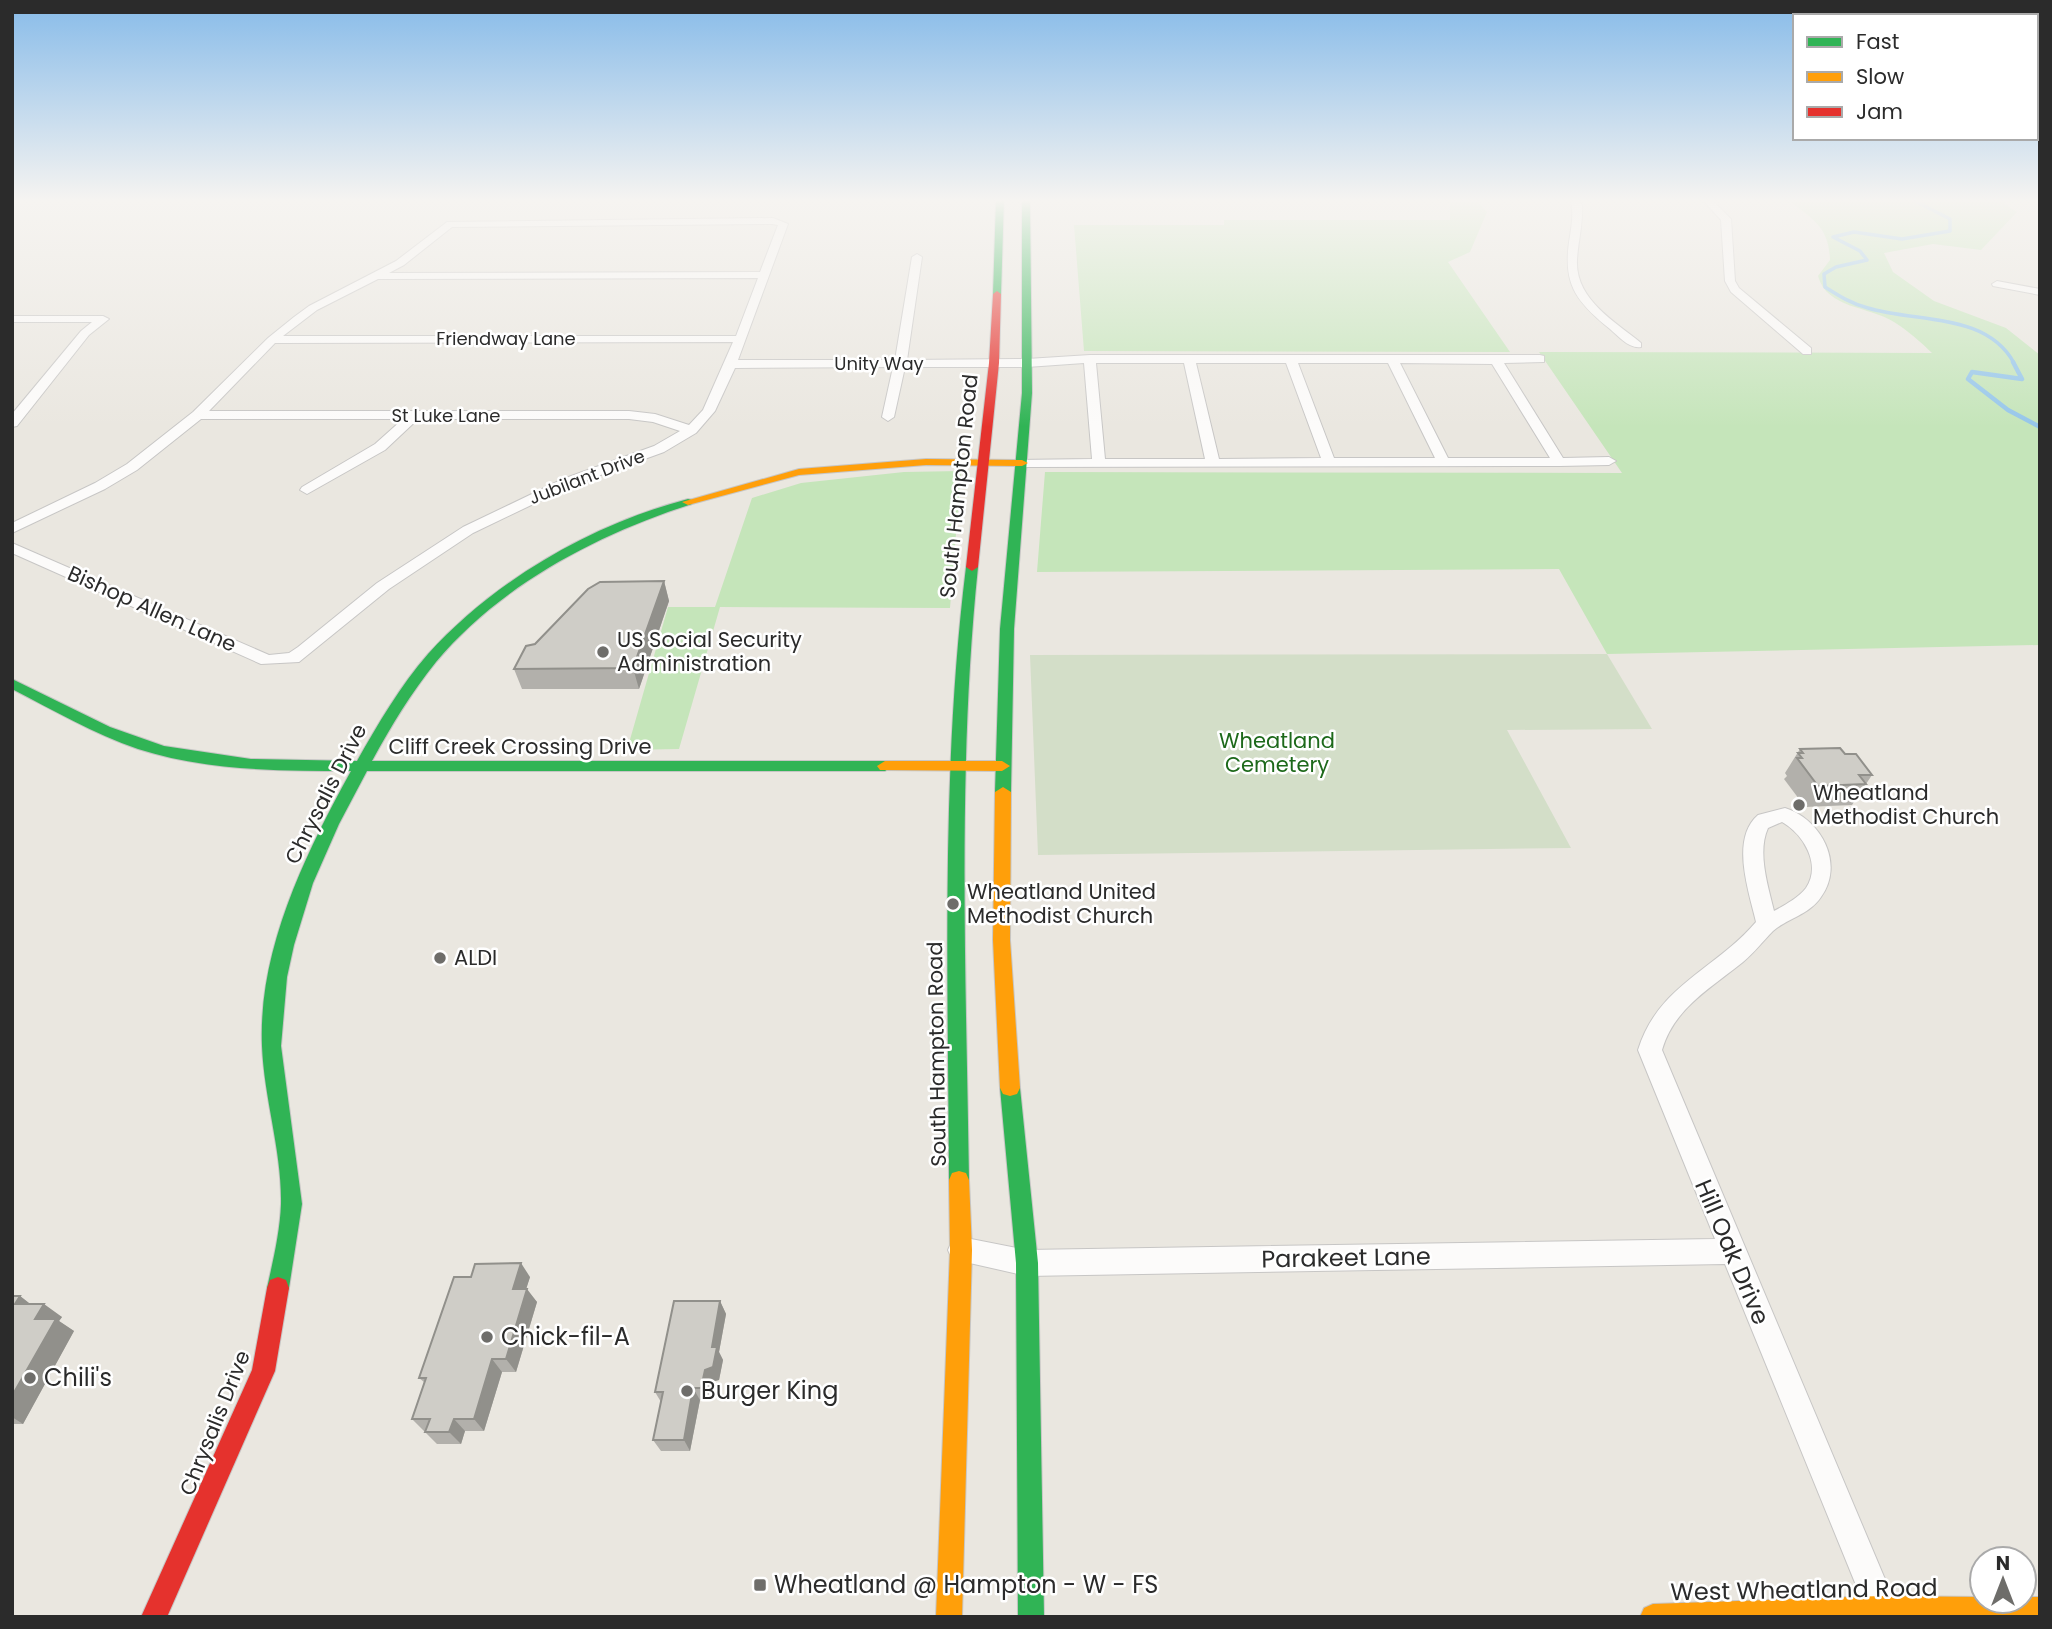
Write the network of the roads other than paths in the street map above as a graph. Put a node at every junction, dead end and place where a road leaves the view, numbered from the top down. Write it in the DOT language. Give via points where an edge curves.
graph roads {
  1 [pos="754,275"];
  2 [pos="762,275"];
  3 [pos="914,275"];
  4 [pos="997,275"];
  5 [pos="1026,275"];
  6 [pos="1573,275"];
  7 [pos="1730,275"];
  8 [pos="378,276"];
  9 [pos="1997,284"];
  10 [pos="2040,292"];
  11 [pos="12,319"];
  12 [pos="740,339"];
  13 [pos="272,340"];
  14 [pos="1637,345"];
  15 [pos="1807,351"];
  16 [pos="1090,359"];
  17 [pos="1189,359"];
  18 [pos="1392,359"];
  19 [pos="1540,359"];
  20 [pos="1291,360"];
  21 [pos="1496,360"];
  22 [pos="994,363"];
  23 [pos="1027,363"];
  24 [pos="731,364"];
  25 [pos="900,364"];
  26 [pos="198,415"];
  27 [pos="414,416"];
  28 [pos="888,417"];
  29 [pos="12,423"];
  30 [pos="691,430"];
  31 [pos="1609,461"];
  32 [pos="1559,462"];
  33 [pos="985,463"];
  34 [pos="1022,463"];
  35 [pos="1329,463"];
  36 [pos="1444,463"];
  37 [pos="1099,464"];
  38 [pos="1213,464"];
  39 [pos="307,490"];
  40 [pos="12,528"];
  41 [pos="12,547"];
  42 [pos="965,629"];
  43 [pos="1007,629"];
  44 [pos="293,658"];
  45 [pos="12,683"];
  46 [pos="1002,766"];
  47 [pos="961,767"];
  48 [pos="361,768"];
  49 [pos="1767,923"];
  50 [pos="961,1250"];
  51 [pos="1732,1251"];
  52 [pos="1027,1263"];
  53 [pos="2040,1609"];
  54 [pos="1883,1613"];
  55 [pos="154,1617"];
  56 [pos="949,1617"];
  57 [pos="1031,1617"];
  58 [pos="1653,1617"];
  1 -- 8 [label="street"];
  2 -- 12 [label="street, Jubilant Drive"];
  3 -- 25 [label="street"];
  4 -- 22 [label="main road, South Hampton Road"];
  5 -- 23 [label="main road"];
  6 -- 14 [label="street" via="1592,305"];
  7 -- 15 [label="street" via="1735,290"];
  8 -- 13 [label="street" via="313,308"];
  9 -- 10 [label="street"];
  11 -- 29 [label="street" via="103,319 85,332"];
  12 -- 13 [label="street, Friendway Lane"];
  12 -- 24 [label="street, Jubilant Drive"];
  13 -- 26 [label="street"];
  16 -- 17 [label="street, Unity Way"];
  16 -- 23 [label="street, Unity Way"];
  16 -- 37 [label="street"];
  17 -- 20 [label="street, Unity Way"];
  17 -- 38 [label="street"];
  18 -- 20 [label="street, Unity Way"];
  18 -- 21 [label="street, Unity Way"];
  18 -- 36 [label="street"];
  19 -- 21 [label="street, Unity Way"];
  20 -- 35 [label="street"];
  21 -- 32 [label="street"];
  22 -- 23 [label="street, Unity Way"];
  22 -- 25 [label="street, Unity Way"];
  22 -- 33 [label="main road, South Hampton Road"];
  23 -- 34 [label="main road"];
  24 -- 25 [label="street, Unity Way"];
  24 -- 30 [label="street, Jubilant Drive" via="709,411"];
  25 -- 28 [label="street"];
  26 -- 27 [label="street, St Luke Lane"];
  26 -- 40 [label="street" via="116,477"];
  27 -- 30 [label="street, St Luke Lane" via="629,415"];
  27 -- 39 [label="street" via="380,447"];
  30 -- 44 [label="street, Jubilant Drive" via="659,449 568,482 468,530 383,586"];
  31 -- 32 [label="street"];
  32 -- 36 [label="street"];
  33 -- 34 [label="main road, Chrysalis Drive"];
  33 -- 42 [label="main road, South Hampton Road"];
  33 -- 48 [label="main road, Chrysalis Drive" via="799,472 665,508 579,547 499,597 434,656 389,716"];
  34 -- 37 [label="street"];
  34 -- 43 [label="main road"];
  35 -- 36 [label="street"];
  35 -- 38 [label="street"];
  37 -- 38 [label="street"];
  41 -- 44 [label="street, Bishop Allen Lane" via="267,660"];
  42 -- 43 [label="main road"];
  42 -- 47 [label="main road, South Hampton Road"];
  43 -- 46 [label="main road"];
  45 -- 48 [label="main road, Cliff Creek Crossing Drive" via="149,748 244,763"];
  46 -- 47 [label="main road, Cliff Creek Crossing Drive"];
  46 -- 52 [label="main road" via="1004,1026"];
  47 -- 48 [label="main road, Cliff Creek Crossing Drive"];
  47 -- 50 [label="main road, South Hampton Road" via="956,947"];
  48 -- 55 [label="main road, Chrysalis Drive" via="321,841 278,966 271,1042 291,1197 263,1371"];
  49 -- 49 [label="street, Hill Oak Drive" via="1754,836 1765,819 1785,815 1812,834 1822,875 1812,895 1798,908"];
  49 -- 51 [label="street, Hill Oak Drive" via="1740,954 1660,1020 1651,1036 1650,1049"];
  50 -- 52 [label="street, Parakeet Lane"];
  50 -- 56 [label="main road, South Hampton Road"];
  51 -- 52 [label="street, Parakeet Lane"];
  51 -- 54 [label="street, Hill Oak Drive"];
  52 -- 57 [label="main road"];
  53 -- 54 [label="main road, West Wheatland Road"];
  54 -- 58 [label="main road, West Wheatland Road"];
}
